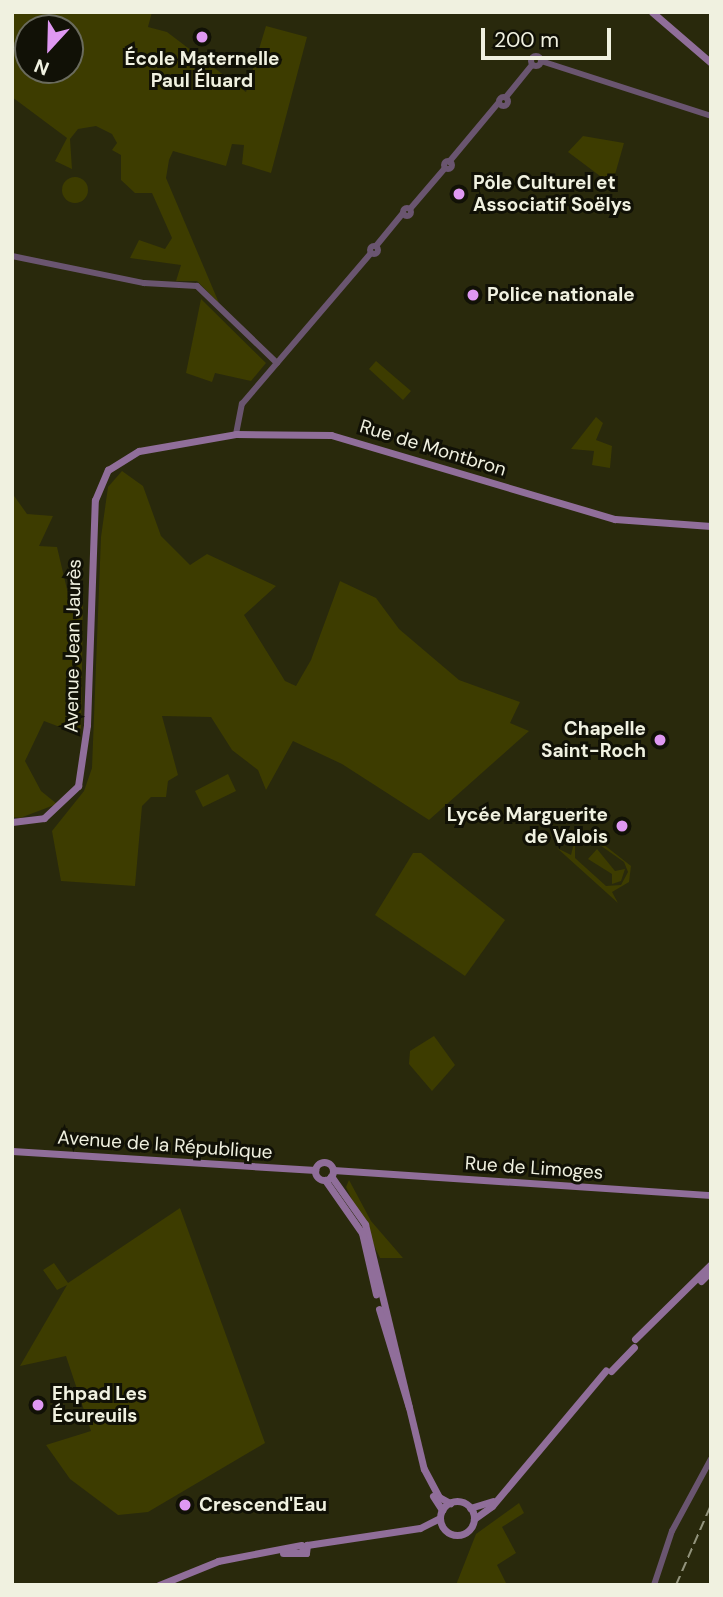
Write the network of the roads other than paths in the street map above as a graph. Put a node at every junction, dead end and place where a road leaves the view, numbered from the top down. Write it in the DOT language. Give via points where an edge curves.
graph roads {
  1 [pos="652,12"];
  2 [pos="711,63"];
  3 [pos="711,116"];
  4 [pos="12,257"];
  5 [pos="276,363"];
  6 [pos="236,414"];
  7 [pos="236,434"];
  8 [pos="222,436"];
  9 [pos="143,449"];
  10 [pos="711,526"];
  11 [pos="12,822"];
  12 [pos="12,1151"];
  13 [pos="316,1170"];
  14 [pos="330,1175"];
  15 [pos="711,1195"];
  16 [pos="710,1266"];
  17 [pos="711,1459"];
  18 [pos="497,1499"];
  19 [pos="450,1503"];
  20 [pos="470,1508"];
  21 [pos="441,1514"];
  22 [pos="474,1519"];
  23 [pos="420,1528"];
  24 [pos="443,1529"];
  25 [pos="161,1584"];
  26 [pos="657,1584"];
  1 -- 2 [label="main road"];
  3 -- 5 [label="street" via="541,61 532,65"];
  4 -- 5 [label="street" via="144,283 197,286"];
  5 -- 6 [label="street"];
  6 -- 7 [label="street"];
  6 -- 8 [label="street"];
  7 -- 8 [label="main road, Rue de Montbron"];
  7 -- 10 [label="main road, Rue de Montbron" via="300,433 359,441 615,519"];
  8 -- 9 [label="main road, Rue de Montbron"];
  9 -- 11 [label="main road, Avenue Jean Jaurès" via="108,470 94,500 87,725 78,786 44,818"];
  12 -- 13 [label="main road, Avenue de la République"];
  13 -- 14 [label="main road"];
  13 -- 14 [label="main road, Avenue de la République" via="323,1163"];
  14 -- 15 [label="main road, Rue de Limoges"];
  14 -- 19 [label="main road" via="369,1233 424,1469 439,1497"];
  14 -- 21 [label="main road" via="362,1233 420,1470"];
  16 -- 18 [label="main road" via="609,1370"];
  17 -- 26 [label="street" via="668,1542"];
  18 -- 20 [label="main road"];
  18 -- 22 [label="main road"];
  19 -- 20 [label="main road"];
  19 -- 21 [label="main road"];
  20 -- 22 [label="main road"];
  21 -- 23 [label="main road"];
  21 -- 24 [label="main road"];
  22 -- 24 [label="main road" via="463,1534"];
  23 -- 24 [label="main road"];
  23 -- 25 [label="main road" via="206,1566"];
}
